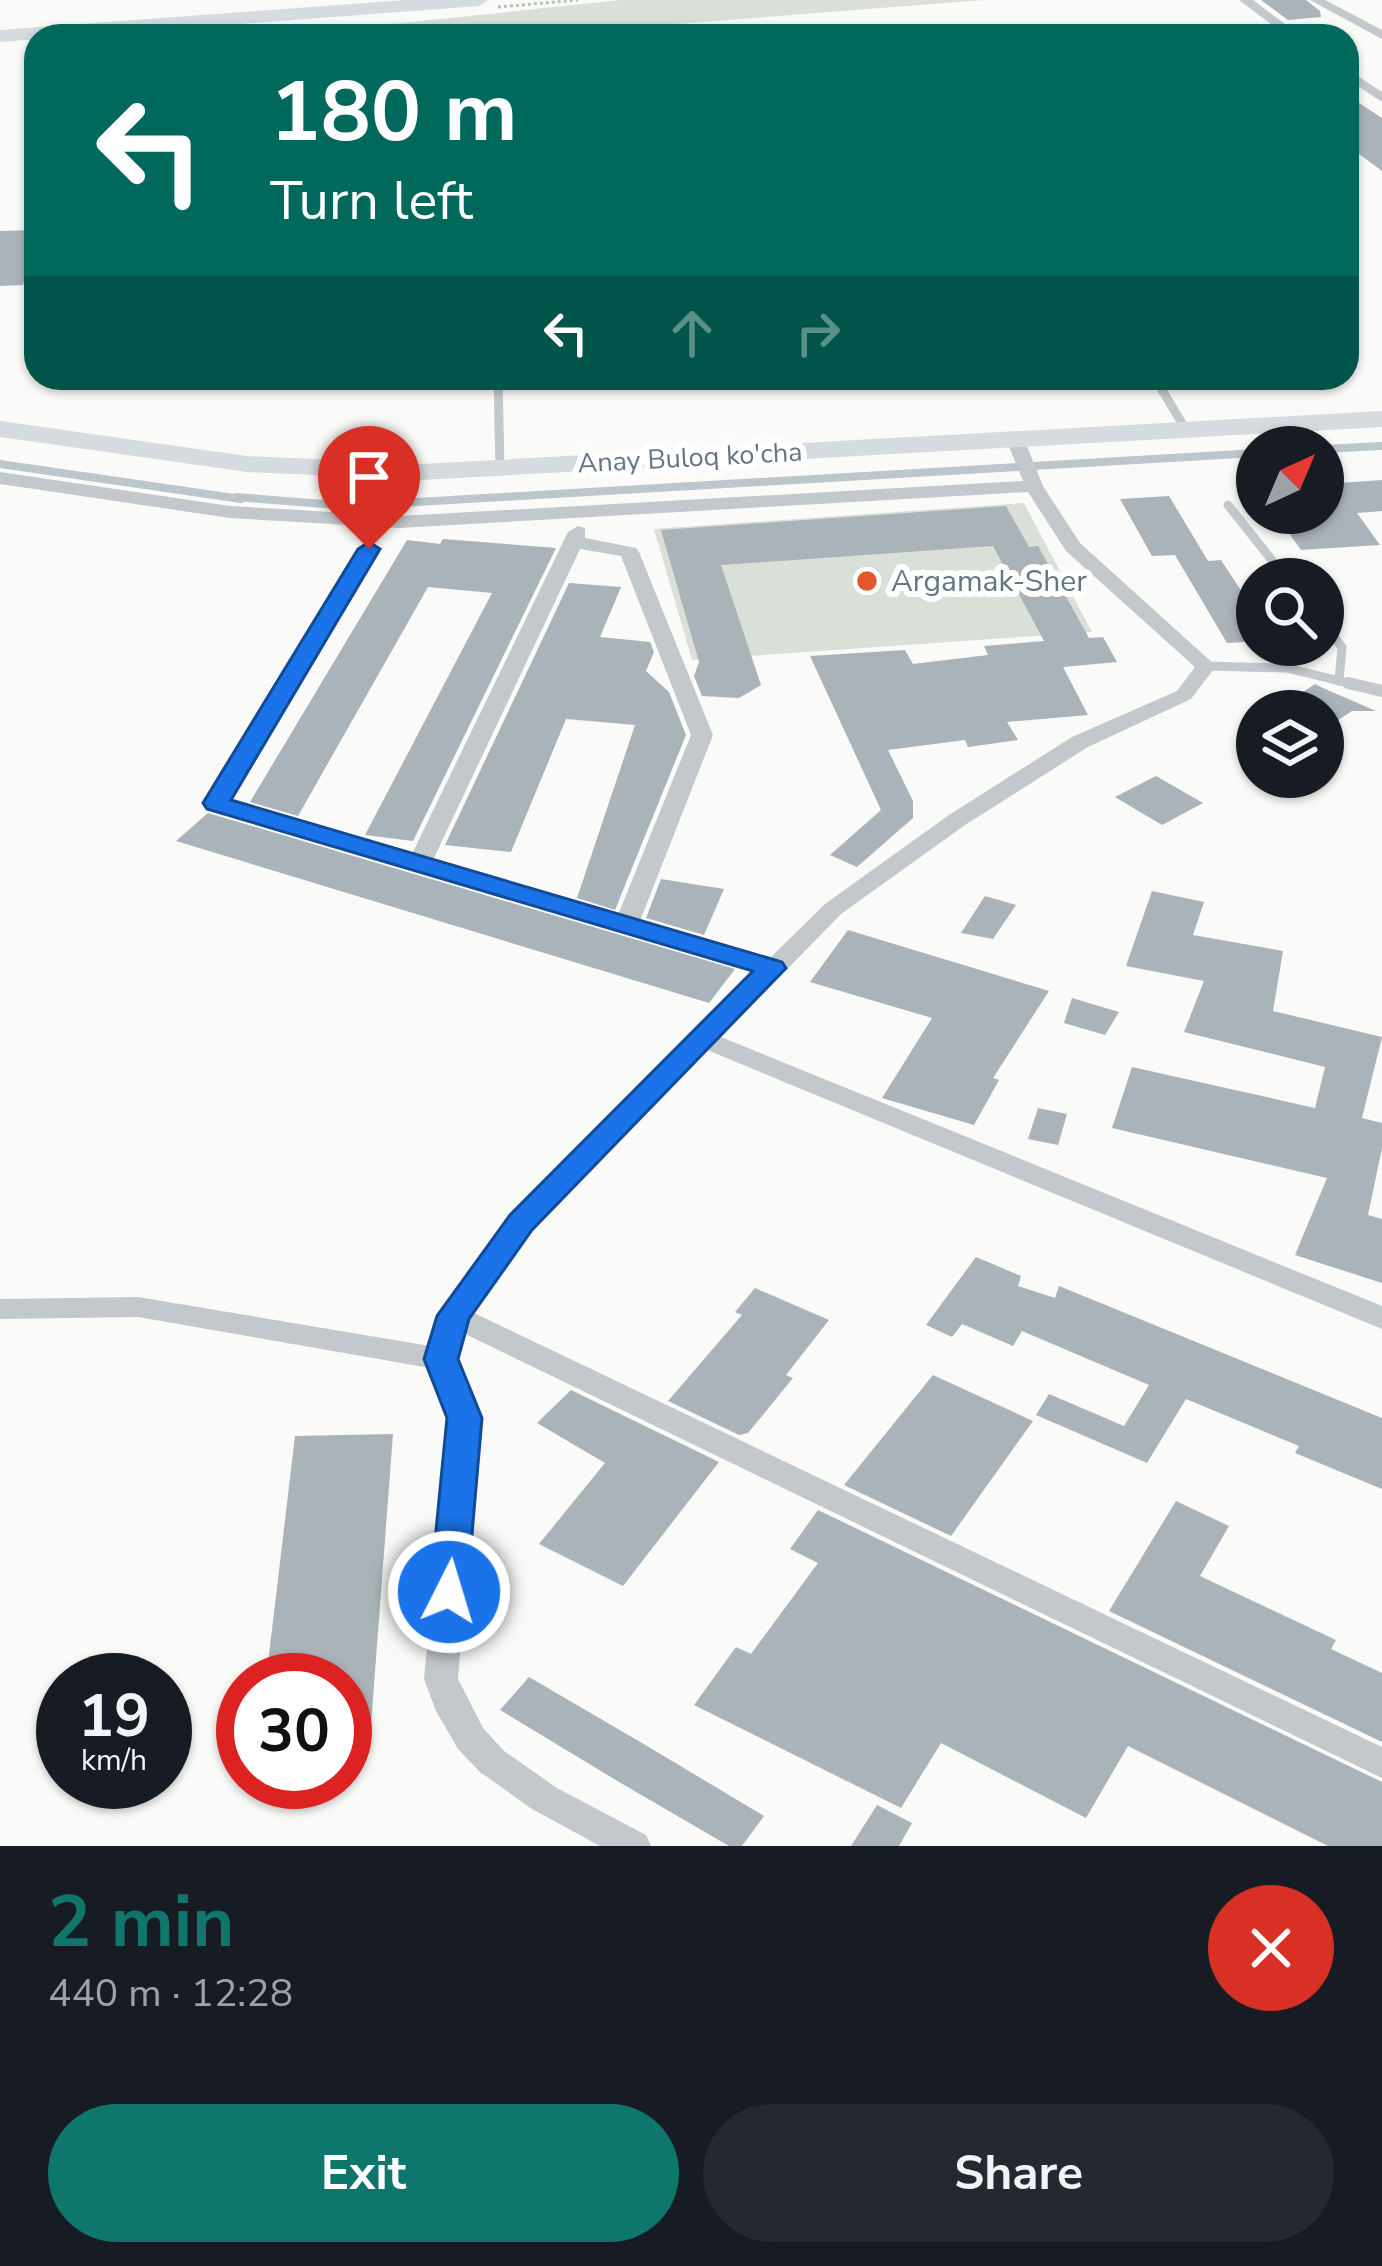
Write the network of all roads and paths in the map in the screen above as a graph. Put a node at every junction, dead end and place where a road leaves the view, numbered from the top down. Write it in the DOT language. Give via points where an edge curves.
graph roads {
  1 [pos="409,0"];
  2 [pos="479,0"];
  3 [pos="1245,0"];
  4 [pos="1316,0"];
  5 [pos="112,24"];
  6 [pos="131,24"];
  7 [pos="1278,24"];
  8 [pos="1382,35"];
  9 [pos="498,390"];
  10 [pos="1162,390"];
  11 [pos="1382,419"];
  12 [pos="0,429"];
  13 [pos="1186,430"];
  14 [pos="1025,463"];
  15 [pos="500,469"];
  16 [pos="0,478"];
  17 [pos="1228,506"];
  18 [pos="586,514"];
  19 [pos="573,542"];
  20 [pos="369,549"];
  21 [pos="1270,558"];
  22 [pos="1206,666"];
  23 [pos="1340,666"];
  24 [pos="1339,681"];
  25 [pos="1382,691"];
  26 [pos="419,864"];
  27 [pos="626,925"];
  28 [pos="772,968"];
  29 [pos="703,1039"];
  30 [pos="0,1309"];
  31 [pos="454,1316"];
  32 [pos="1382,1318"];
  33 [pos="441,1359"];
  34 [pos="1382,1763"];
  35 [pos="633,1846"];
  1 -- 5 [label="main road"];
  2 -- 6 [label="main road"];
  3 -- 7 [label="street"];
  4 -- 8 [label="street"];
  9 -- 15 [label="lane"];
  10 -- 13 [label="lane"];
  11 -- 13 [label="main road, Anay Buloq ko'cha"];
  12 -- 15 [label="main road, Anay Buloq ko'cha" via="306,470"];
  13 -- 14 [label="main road, Anay Buloq ko'cha"];
  14 -- 15 [label="main road, Anay Buloq ko'cha"];
  14 -- 18 [label="street"];
  14 -- 22 [label="street" via="1073,547"];
  16 -- 18 [label="street" via="230,512 400,522"];
  17 -- 21 [label="lane"];
  18 -- 19 [label="street"];
  19 -- 26 [label="street"];
  19 -- 27 [label="street" via="629,552 702,735"];
  20 -- 26 [label="street" via="216,803"];
  22 -- 24 [label="lane" via="1287,668"];
  22 -- 28 [label="street" via="1184,694 1080,742 957,820 833,909"];
  23 -- 24 [label="lane"];
  24 -- 25 [label="lane"];
  26 -- 27 [label="street"];
  27 -- 28 [label="street"];
  28 -- 29 [label="street"];
  29 -- 31 [label="street" via="521,1222"];
  29 -- 32 [label="street"];
  30 -- 33 [label="street" via="138,1307"];
  31 -- 33 [label="street"];
  31 -- 34 [label="street"];
  33 -- 35 [label="street" via="464,1418 441,1679 448,1708 464,1736 512,1778"];
}
